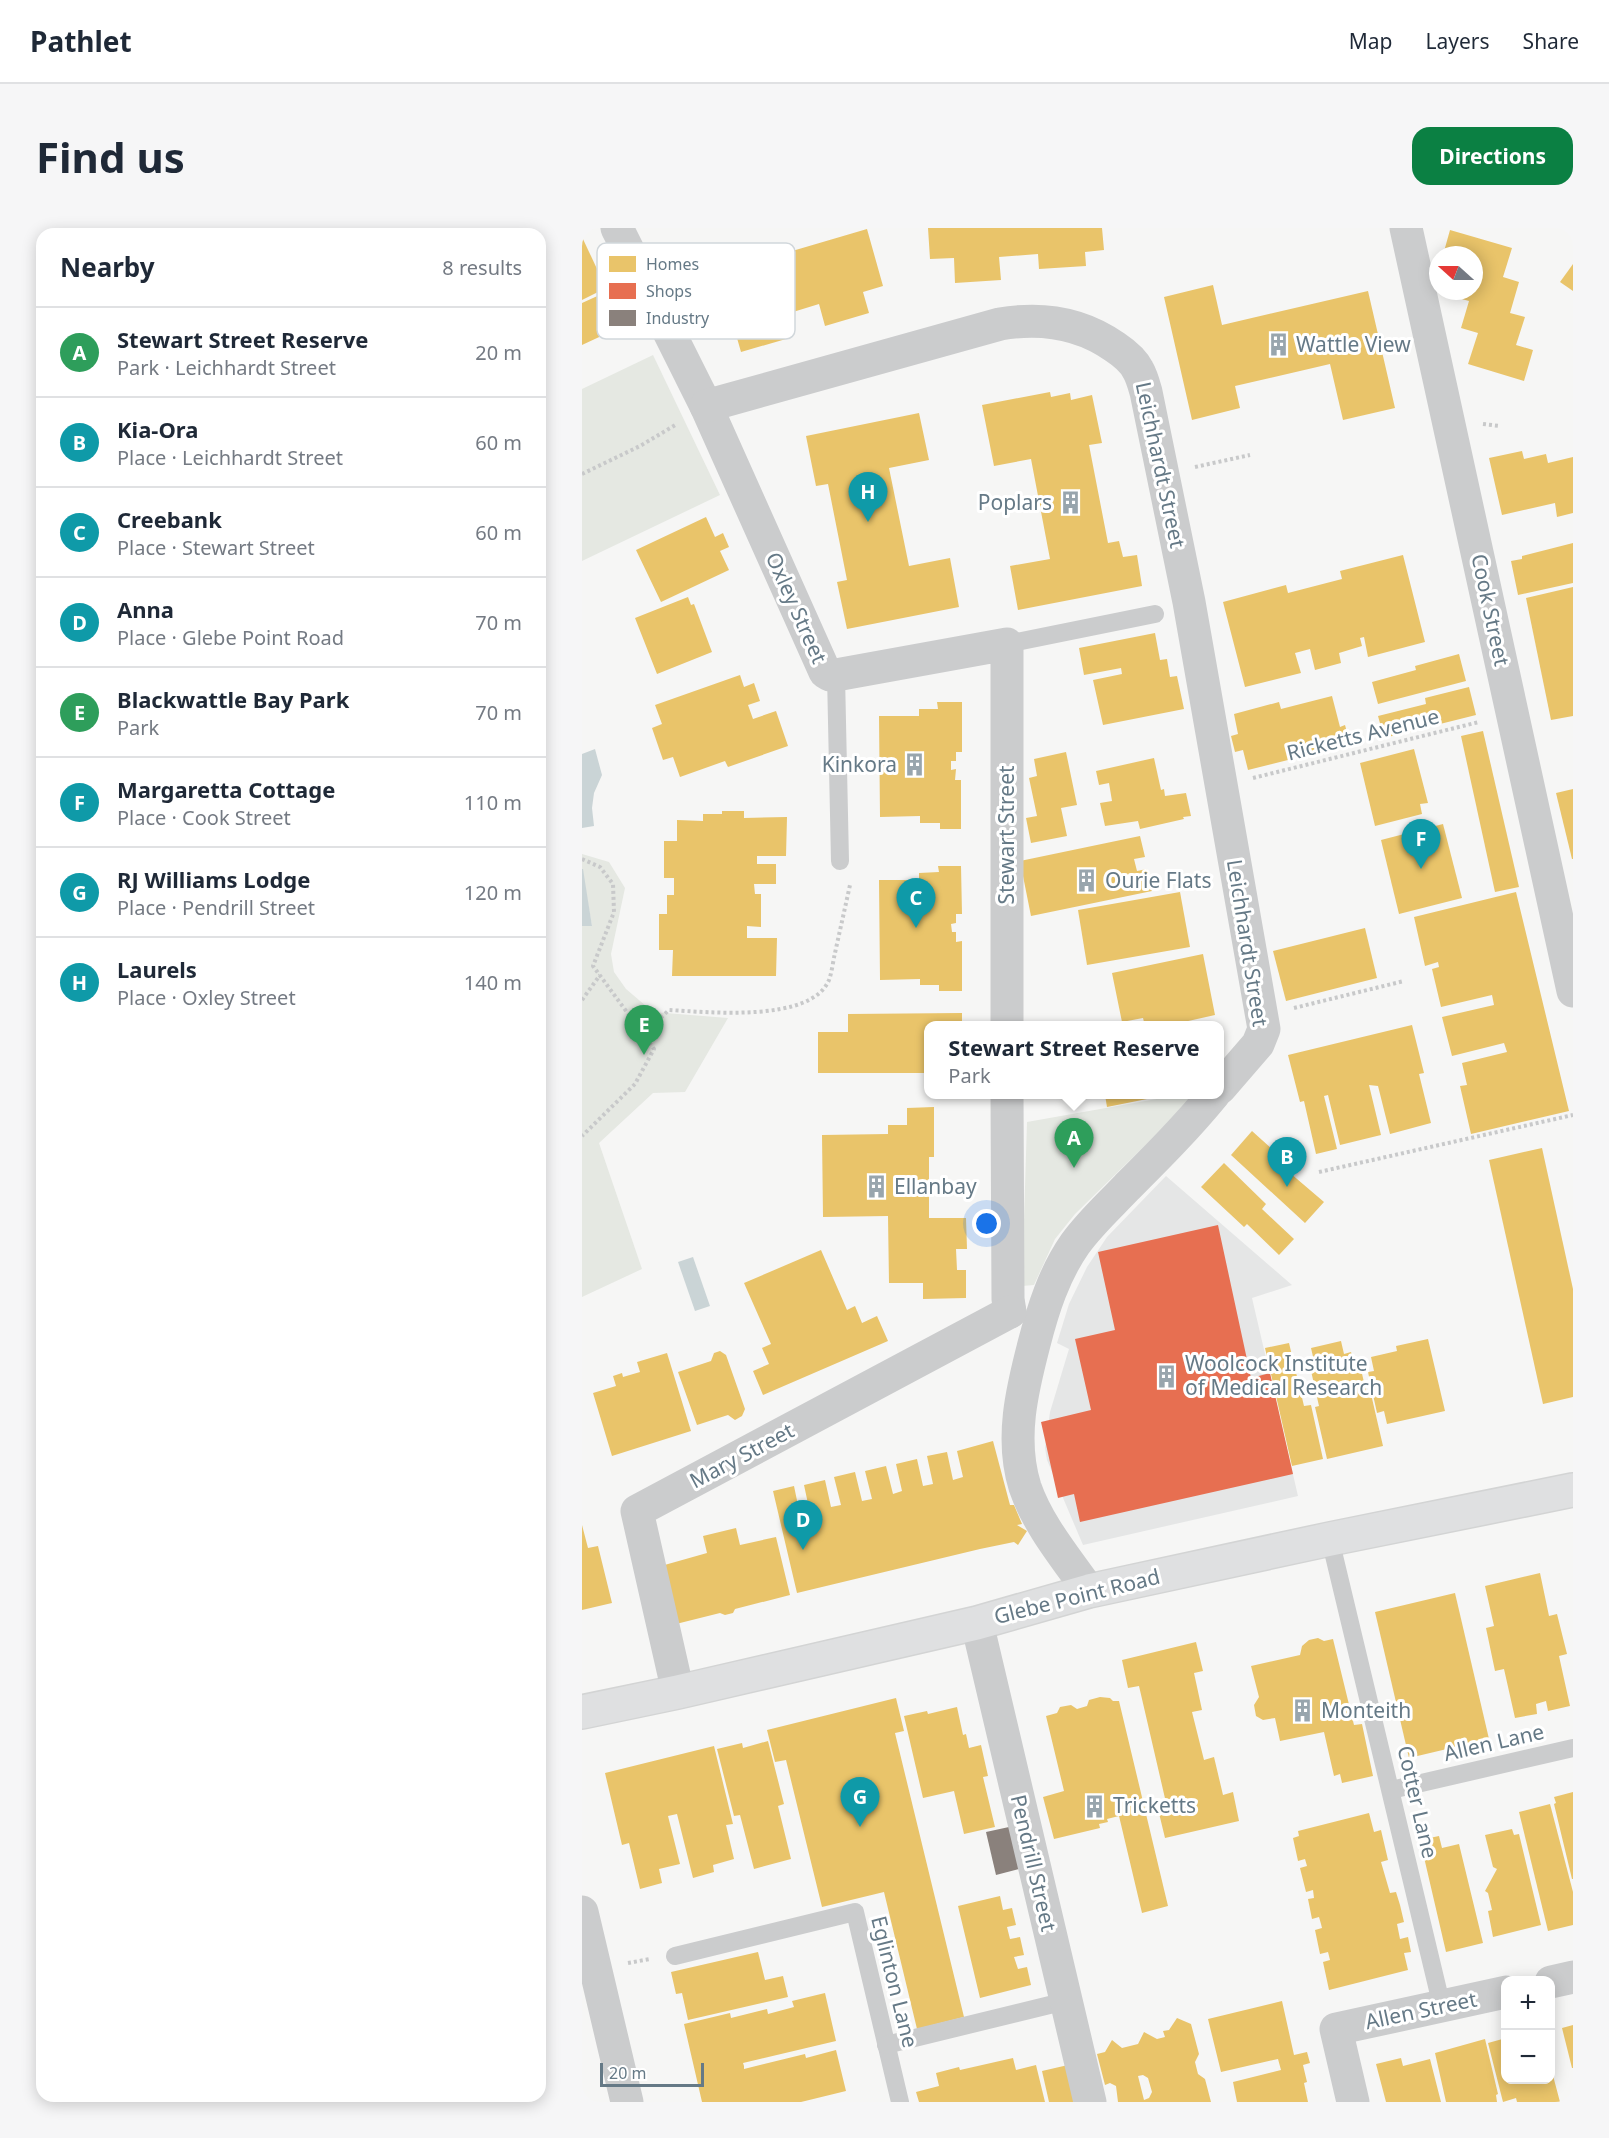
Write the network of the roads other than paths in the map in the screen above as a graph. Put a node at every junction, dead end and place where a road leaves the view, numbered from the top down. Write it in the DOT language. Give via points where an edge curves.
graph roads {
  1 [pos="617,228"];
  2 [pos="1406,228"];
  3 [pos="624,243"];
  4 [pos="672,339"];
  5 [pos="706,406"];
  6 [pos="1155,614"];
  7 [pos="1007,644"];
  8 [pos="836,675"];
  9 [pos="840,861"];
  10 [pos="1573,991"];
  11 [pos="1007,1021"];
  12 [pos="1224,1083"];
  13 [pos="1007,1099"];
  14 [pos="1210,1099"];
  15 [pos="1025,1316"];
  16 [pos="1573,1490"];
  17 [pos="1330,1539"];
  18 [pos="1089,1591"];
  19 [pos="976,1623"];
  20 [pos="678,1692"];
  21 [pos="582,1712"];
  22 [pos="1573,1748"];
  23 [pos="1391,1790"];
  24 [pos="582,1912"];
  25 [pos="675,1956"];
  26 [pos="589,1972"];
  27 [pos="1573,1977"];
  28 [pos="1555,1981"];
  29 [pos="1501,1993"];
  30 [pos="1066,2001"];
  31 [pos="1442,2007"];
  32 [pos="886,2045"];
  33 [pos="627,2102"];
  34 [pos="900,2102"];
  35 [pos="1090,2102"];
  36 [pos="1353,2102"];
  1 -- 3 [label="street"];
  2 -- 10 [label="street, Cook Street"];
  4 -- 5 [label="street"];
  5 -- 8 [label="street, Oxley Street" via="821,665 827,674"];
  5 -- 12 [label="street, Leichhardt Street" via="1000,324 1028,320 1081,329 1126,354 1138,370 1146,392 1163,474 1264,1029 1258,1044"];
  6 -- 7 [label="lane"];
  7 -- 8 [label="street, Oxley Street"];
  7 -- 11 [label="street, Stewart Street"];
  8 -- 9 [label="lane"];
  13 -- 15 [label="street" via="1008,1299"];
  14 -- 15 [label="street" via="1076,1242 1059,1272"];
  15 -- 18 [label="street" via="1018,1438 1022,1476 1038,1517"];
  15 -- 20 [label="street, Mary Street" via="636,1511"];
  16 -- 17 [label="street, Glebe Point Road"];
  17 -- 18 [label="street, Glebe Point Road"];
  17 -- 23 [label="lane, Cotter Lane"];
  18 -- 19 [label="street, Glebe Point Road"];
  19 -- 20 [label="street, Glebe Point Road"];
  19 -- 30 [label="street, Pendrill Street"];
  20 -- 21 [label="street, Glebe Point Road"];
  22 -- 23 [label="lane, Allen Lane"];
  23 -- 31 [label="lane, Cotter Lane"];
  24 -- 26 [label="street"];
  25 -- 32 [label="lane, Eglinton Lane" via="855,1912"];
  26 -- 33 [label="street"];
  27 -- 28 [label="street"];
  29 -- 31 [label="street, Allen Street"];
  30 -- 32 [label="lane"];
  30 -- 35 [label="street, Pendrill Street"];
  31 -- 36 [label="street, Allen Street" via="1336,2029"];
  32 -- 34 [label="lane, Eglinton Lane"];
}
